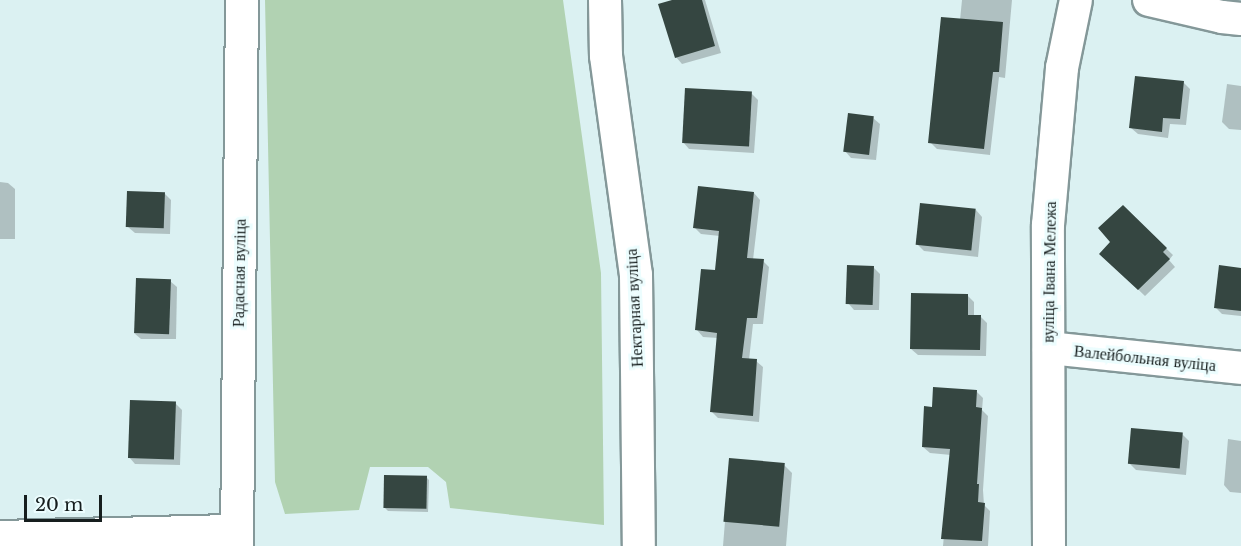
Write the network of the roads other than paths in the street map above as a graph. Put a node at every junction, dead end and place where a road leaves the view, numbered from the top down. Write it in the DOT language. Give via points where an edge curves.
graph roads {
  1 [pos="242,0"];
  2 [pos="604,0"];
  3 [pos="1076,0"];
  4 [pos="1149,0"];
  5 [pos="1241,19"];
  6 [pos="1049,348"];
  7 [pos="1241,368"];
  8 [pos="0,537"];
  9 [pos="237,538"];
  10 [pos="639,546"];
  11 [pos="1049,546"];
  1 -- 9 [label="street, Радасная вуліца"];
  2 -- 10 [label="street, Нектарная вуліца" via="606,56 636,275"];
  3 -- 6 [label="street, вуліца Івана Мележа" via="1062,68 1053,153 1048,225"];
  4 -- 5 [label="street"];
  6 -- 7 [label="street, Валейбольная вуліца"];
  6 -- 11 [label="street, вуліца Івана Мележа"];
  8 -- 9 [label="street"];
}
